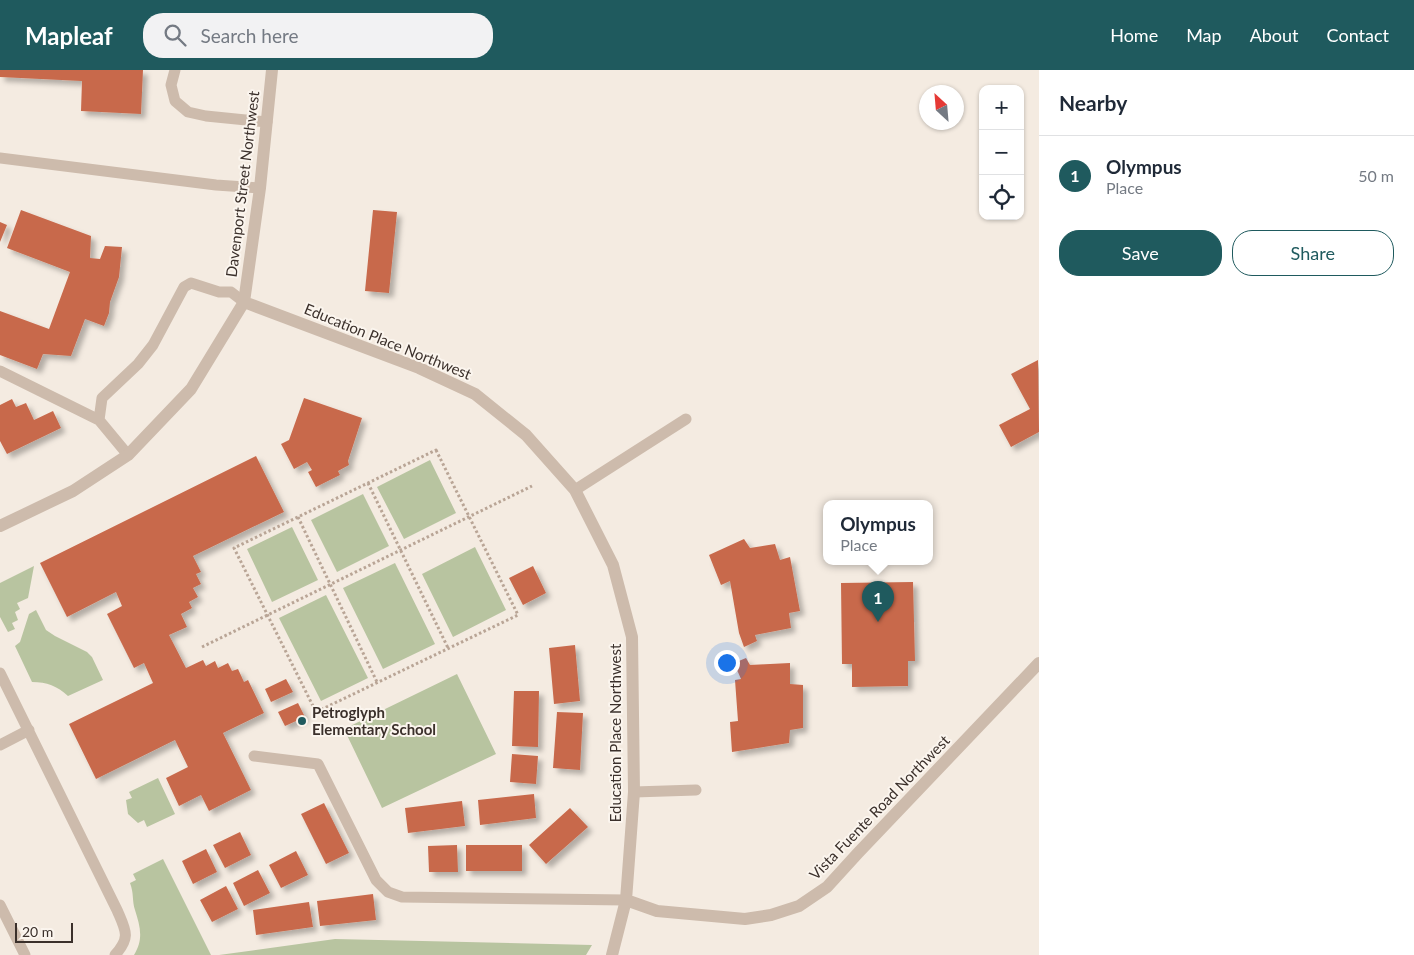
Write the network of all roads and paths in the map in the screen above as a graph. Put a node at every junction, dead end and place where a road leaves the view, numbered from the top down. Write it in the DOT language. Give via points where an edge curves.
graph roads {
  1 [pos="175,70"];
  2 [pos="272,70"];
  3 [pos="267,122"];
  4 [pos="0,158"];
  5 [pos="260,188"];
  6 [pos="244,302"];
  7 [pos="0,371"];
  8 [pos="686,419"];
  9 [pos="99,420"];
  10 [pos="128,455"];
  11 [pos="368,483"];
  12 [pos="532,486"];
  13 [pos="575,490"];
  14 [pos="469,516"];
  15 [pos="298,517"];
  16 [pos="0,526"];
  17 [pos="401,550"];
  18 [pos="330,584"];
  19 [pos="267,615"];
  20 [pos="202,647"];
  21 [pos="448,648"];
  22 [pos="1039,663"];
  23 [pos="0,672"];
  24 [pos="377,682"];
  25 [pos="29,730"];
  26 [pos="0,745"];
  27 [pos="254,756"];
  28 [pos="696,790"];
  29 [pos="634,792"];
  30 [pos="626,900"];
  31 [pos="0,905"];
  32 [pos="24,955"];
  33 [pos="115,955"];
  34 [pos="612,955"];
  1 -- 3 [label="lane" via="171,85 175,101 188,112"];
  2 -- 3 [label="street, Davenport Street Northwest"];
  3 -- 5 [label="street, Davenport Street Northwest"];
  4 -- 5 [label="lane"];
  5 -- 6 [label="street, Davenport Street Northwest"];
  6 -- 9 [label="lane" via="232,292 219,292 191,283 184,287 154,345 102,398"];
  6 -- 10 [label="street" via="191,389"];
  6 -- 13 [label="street, Education Place Northwest" via="419,368 476,394 526,434"];
  7 -- 9 [label="lane"];
  8 -- 13 [label="lane"];
  9 -- 10 [label="lane"];
  10 -- 16 [label="street" via="73,490"];
  11 -- 14 [label="path" via="436,450"];
  11 -- 15 [label="path"];
  11 -- 17 [label="path"];
  12 -- 14 [label="path"];
  13 -- 29 [label="street, Education Place Northwest" via="613,565 632,637"];
  14 -- 17 [label="path"];
  14 -- 21 [label="path" via="518,615"];
  15 -- 18 [label="path"];
  15 -- 19 [label="path" via="234,548"];
  17 -- 18 [label="path"];
  17 -- 21 [label="path"];
  18 -- 19 [label="path"];
  18 -- 24 [label="path"];
  19 -- 20 [label="path"];
  19 -- 24 [label="path" via="316,712"];
  21 -- 24 [label="path"];
  22 -- 30 [label="street, Vista Fuente Road Northwest" via="827,887 799,906 745,919 657,910"];
  23 -- 25 [label="lane"];
  25 -- 26 [label="lane"];
  25 -- 33 [label="lane" via="126,930 124,944"];
  27 -- 30 [label="lane" via="318,764 376,880 388,892 402,896"];
  28 -- 29 [label="lane"];
  29 -- 30 [label="street, Education Place Northwest"];
  30 -- 34 [label="street, Education Place Northwest"];
  31 -- 32 [label="lane"];
}
